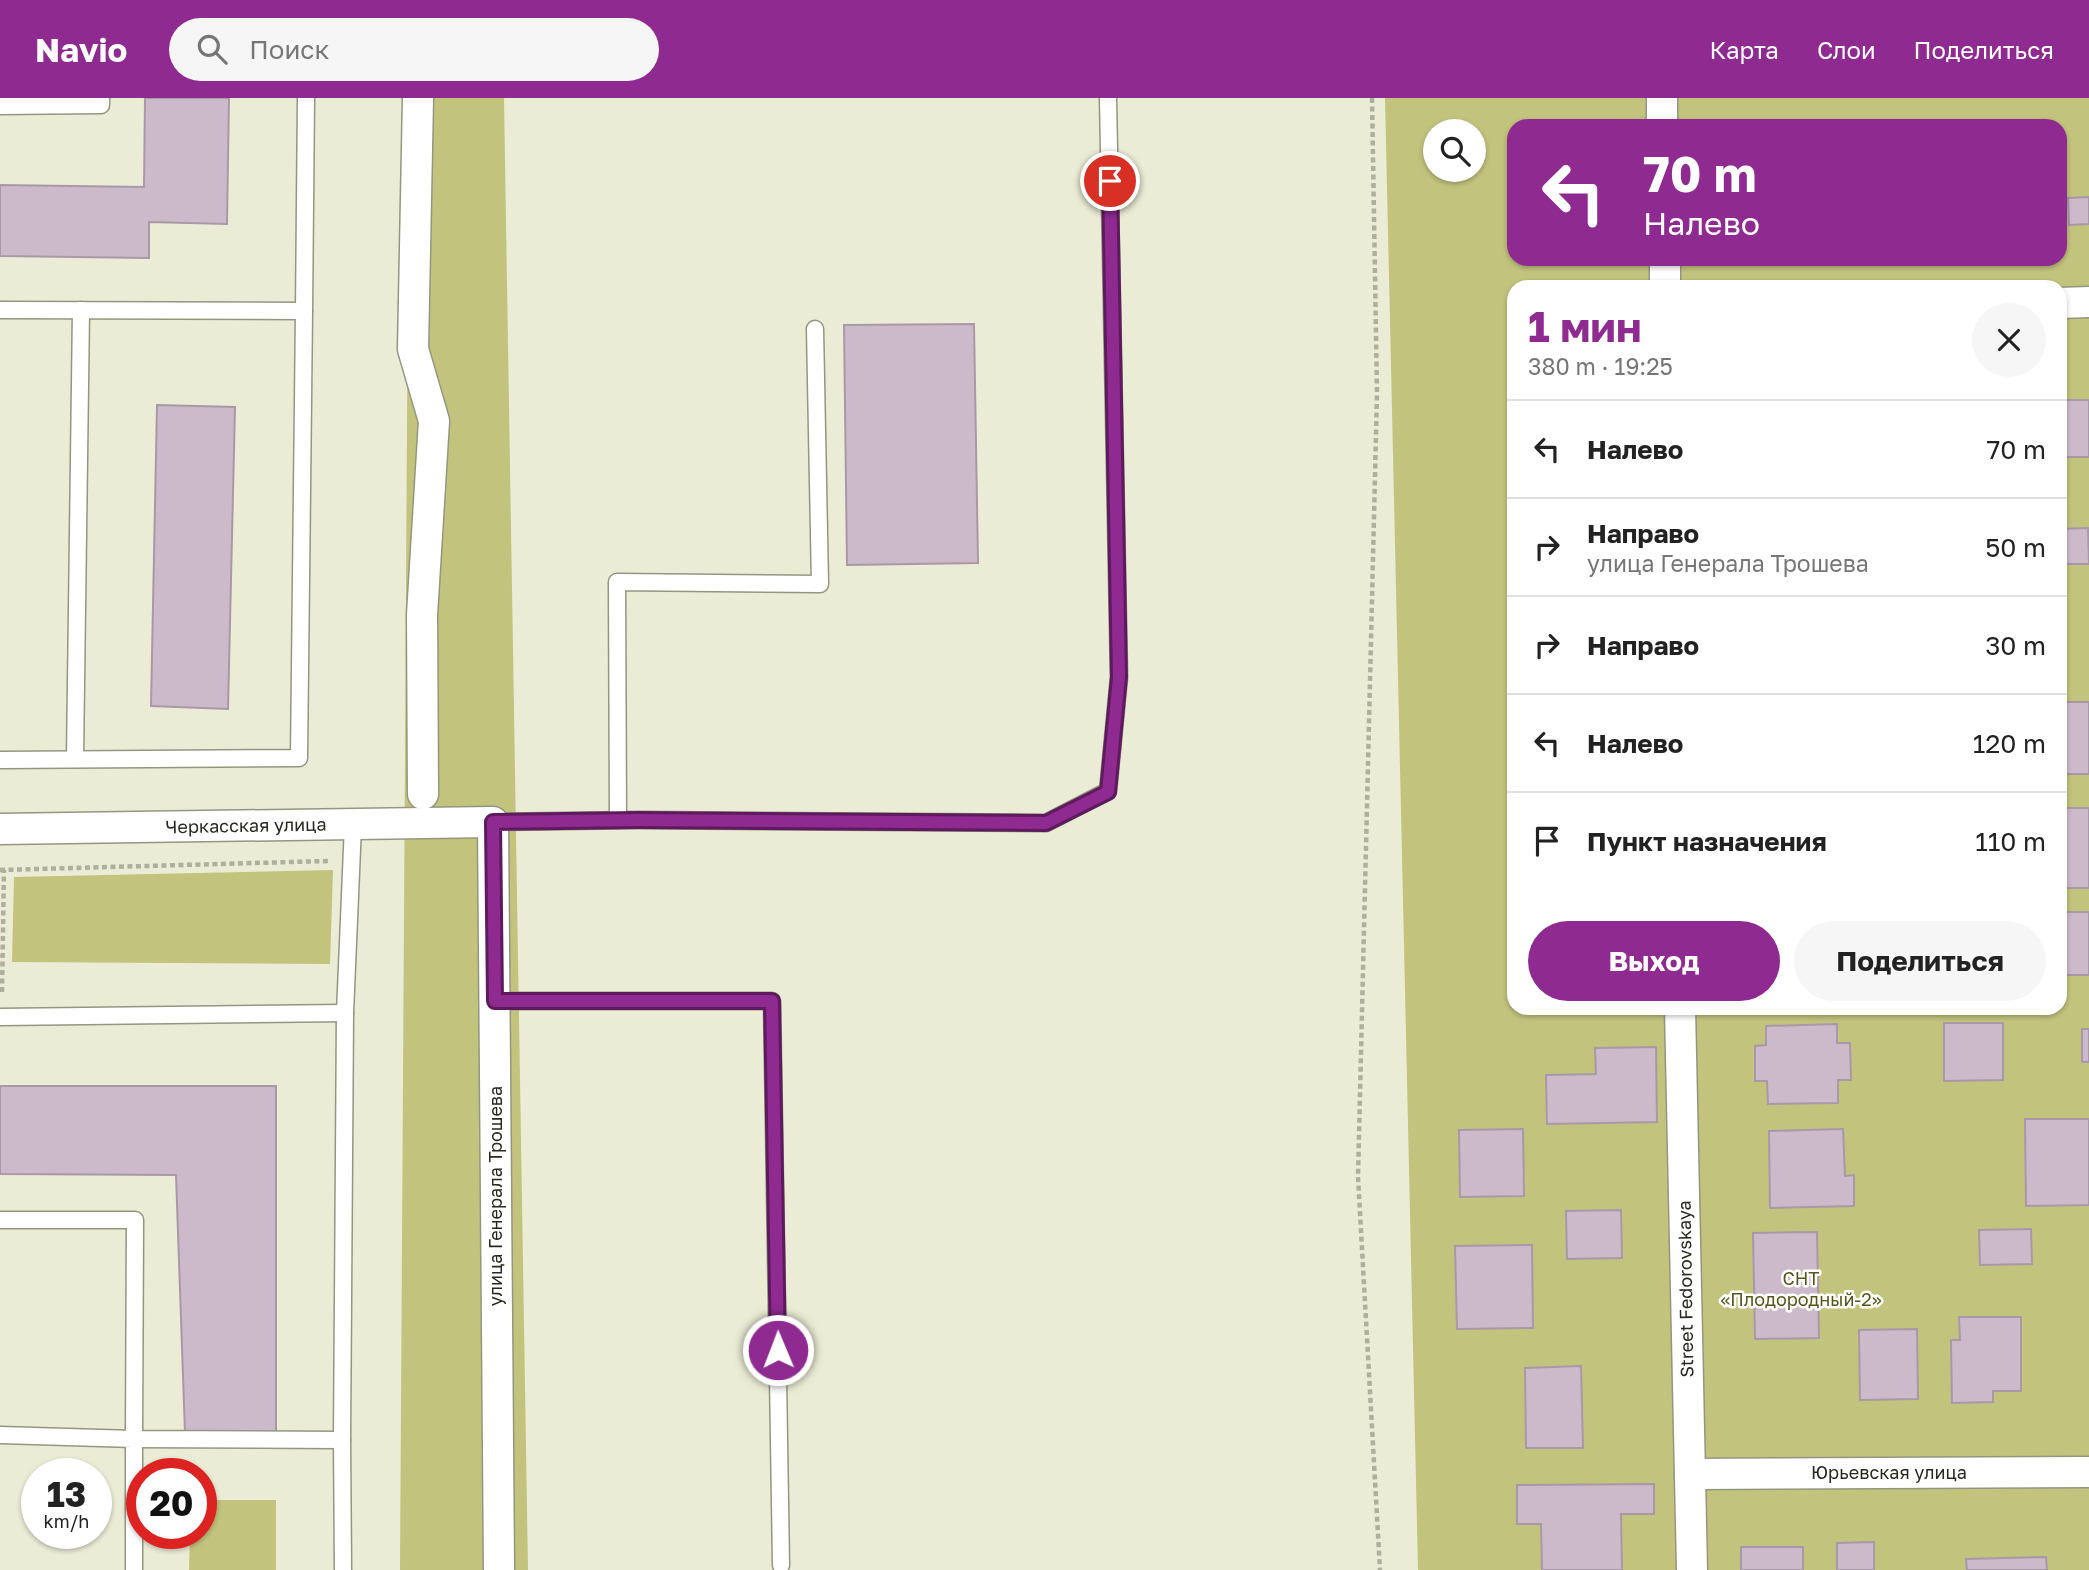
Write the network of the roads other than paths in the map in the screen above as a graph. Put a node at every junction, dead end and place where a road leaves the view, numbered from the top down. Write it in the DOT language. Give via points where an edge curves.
graph roads {
  1 [pos="101,98"];
  2 [pos="306,98"];
  3 [pos="418,98"];
  4 [pos="1108,98"];
  5 [pos="1662,98"];
  6 [pos="0,106"];
  7 [pos="1662,119"];
  8 [pos="2089,302"];
  9 [pos="2067,303"];
  10 [pos="0,310"];
  11 [pos="81,310"];
  12 [pos="304,311"];
  13 [pos="815,330"];
  14 [pos="75,758"];
  15 [pos="0,760"];
  16 [pos="423,794"];
  17 [pos="618,820"];
  18 [pos="493,822"];
  19 [pos="353,825"];
  20 [pos="0,829"];
  21 [pos="495,1001"];
  22 [pos="345,1013"];
  23 [pos="1680,1015"];
  24 [pos="1,1017"];
  25 [pos="0,1220"];
  26 [pos="0,1435"];
  27 [pos="134,1439"];
  28 [pos="342,1440"];
  29 [pos="2089,1472"];
  30 [pos="1690,1474"];
  31 [pos="781,1565"];
  32 [pos="134,1570"];
  33 [pos="343,1570"];
  34 [pos="499,1570"];
  35 [pos="1692,1570"];
  1 -- 6 [label="lane" via="101,105"];
  2 -- 12 [label="lane"];
  3 -- 16 [label="street" via="414,349 435,421 422,615"];
  4 -- 17 [label="lane" via="1119,677 1108,792 1046,823"];
  5 -- 7 [label="street"];
  8 -- 9 [label="street"];
  10 -- 11 [label="lane"];
  11 -- 12 [label="lane"];
  11 -- 14 [label="lane"];
  12 -- 14 [label="lane" via="299,758"];
  13 -- 17 [label="lane" via="820,584 617,582"];
  14 -- 15 [label="lane"];
  17 -- 18 [label="lane"];
  18 -- 19 [label="street, Черкасская улица"];
  18 -- 21 [label="street, улица Генерала Трошева"];
  19 -- 20 [label="street, Черкасская улица"];
  19 -- 22 [label="lane"];
  21 -- 31 [label="lane" via="772,1001"];
  21 -- 34 [label="street, улица Генерала Трошева"];
  22 -- 24 [label="lane"];
  22 -- 28 [label="lane"];
  23 -- 30 [label="street, Street Fedorovskaya"];
  25 -- 27 [label="lane" via="135,1220"];
  26 -- 27 [label="lane"];
  27 -- 28 [label="lane"];
  27 -- 32 [label="lane"];
  28 -- 33 [label="lane"];
  29 -- 30 [label="street, Юрьевская улица"];
  30 -- 35 [label="street, Street Fedorovskaya"];
}
